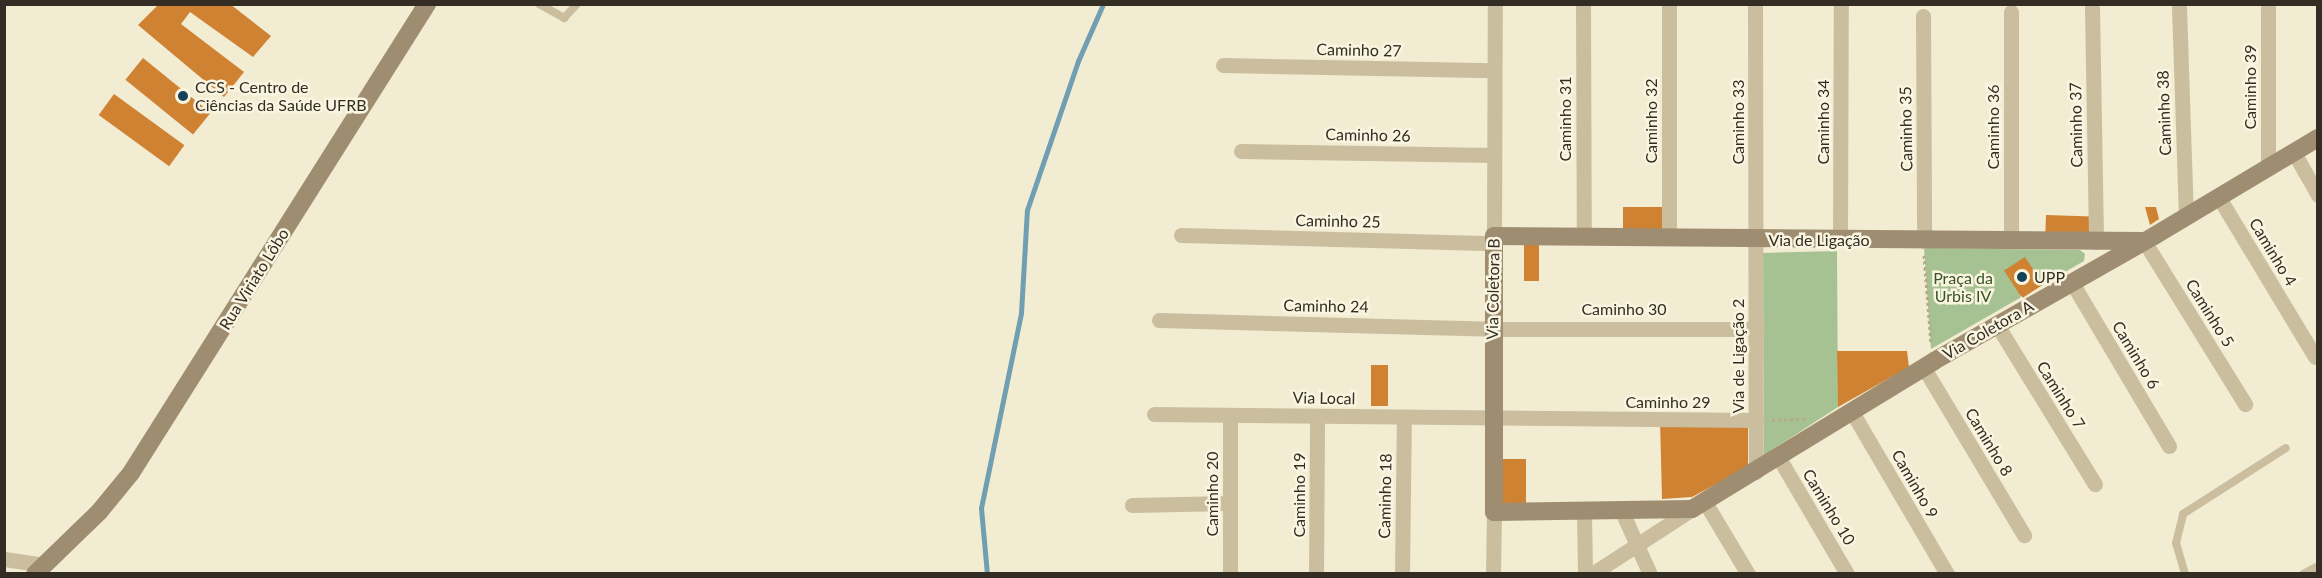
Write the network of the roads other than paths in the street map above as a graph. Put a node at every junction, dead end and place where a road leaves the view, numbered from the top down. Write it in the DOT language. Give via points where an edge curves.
graph roads {
  1 [pos="428,4"];
  2 [pos="539,4"];
  3 [pos="577,4"];
  4 [pos="1495,4"];
  5 [pos="1583,4"];
  6 [pos="1669,4"];
  7 [pos="1755,4"];
  8 [pos="1840,4"];
  9 [pos="2092,8"];
  10 [pos="2179,8"];
  11 [pos="2268,8"];
  12 [pos="2012,12"];
  13 [pos="1923,16"];
  14 [pos="1223,65"];
  15 [pos="1494,70"];
  16 [pos="2318,138"];
  17 [pos="1241,151"];
  18 [pos="2293,151"];
  19 [pos="1494,155"];
  20 [pos="2268,165"];
  21 [pos="2318,195"];
  22 [pos="2218,196"];
  23 [pos="2186,216"];
  24 [pos="1584,234"];
  25 [pos="1181,235"];
  26 [pos="1669,237"];
  27 [pos="1840,239"];
  28 [pos="1494,240"];
  29 [pos="1756,240"];
  30 [pos="1924,241"];
  31 [pos="2144,241"];
  32 [pos="2011,242"];
  33 [pos="2096,242"];
  34 [pos="2071,281"];
  35 [pos="1159,320"];
  36 [pos="1997,325"];
  37 [pos="1492,329"];
  38 [pos="1757,329"];
  39 [pos="2315,357"];
  40 [pos="1929,364"];
  41 [pos="2245,404"];
  42 [pos="1852,412"];
  43 [pos="1154,414"];
  44 [pos="1230,415"];
  45 [pos="1317,416"];
  46 [pos="1404,418"];
  47 [pos="1494,418"];
  48 [pos="1756,420"];
  49 [pos="2169,446"];
  50 [pos="2286,448"];
  51 [pos="1779,458"];
  52 [pos="1756,472"];
  53 [pos="2095,484"];
  54 [pos="1230,504"];
  55 [pos="1132,505"];
  56 [pos="1699,505"];
  57 [pos="1494,512"];
  58 [pos="1584,514"];
  59 [pos="1623,514"];
  60 [pos="2024,535"];
  61 [pos="1635,549"];
  62 [pos="4,559"];
  63 [pos="2318,566"];
  64 [pos="40,569"];
  65 [pos="1230,573"];
  66 [pos="1316,573"];
  67 [pos="1402,573"];
  68 [pos="1493,573"];
  69 [pos="1585,573"];
  70 [pos="1592,573"];
  71 [pos="1650,573"];
  72 [pos="1748,573"];
  73 [pos="1847,573"];
  74 [pos="1947,573"];
  75 [pos="2185,573"];
  76 [pos="2303,573"];
  1 -- 64 [label="street, Rua Viriato Lôbo" via="131,473 69,544"];
  2 -- 3 [label="lane" via="564,18"];
  4 -- 15 [label="street, Via Coletora B"];
  5 -- 24 [label="street, Caminho 31"];
  6 -- 26 [label="street, Caminho 32"];
  7 -- 29 [label="street, Caminho 33"];
  8 -- 27 [label="street, Caminho 34"];
  9 -- 33 [label="street, Caminho 37"];
  10 -- 23 [label="street, Caminho 38"];
  11 -- 20 [label="street, Caminho 39"];
  12 -- 32 [label="street, Caminho 36"];
  13 -- 30 [label="street, Caminho 35"];
  14 -- 15 [label="street, Caminho 27"];
  15 -- 19 [label="street, Via Coletora B"];
  16 -- 18 [label="street, Via Coletora A"];
  17 -- 19 [label="street, Caminho 26"];
  18 -- 20 [label="street, Via Coletora A"];
  18 -- 21 [label="street"];
  19 -- 28 [label="street, Via Coletora B"];
  20 -- 22 [label="street, Via Coletora A"];
  22 -- 23 [label="street, Via Coletora A"];
  22 -- 39 [label="street, Caminho 4"];
  23 -- 31 [label="street, Via Coletora A"];
  24 -- 26 [label="street, Via de Ligação"];
  24 -- 28 [label="street, Via de Ligação"];
  25 -- 28 [label="street, Caminho 25"];
  26 -- 29 [label="street, Via de Ligação"];
  27 -- 29 [label="street, Via de Ligação"];
  27 -- 30 [label="street, Via de Ligação"];
  28 -- 37 [label="street, Via Coletora B"];
  29 -- 38 [label="street, Via de Ligação 2"];
  30 -- 32 [label="street, Via de Ligação"];
  31 -- 33 [label="street, Via de Ligação"];
  31 -- 34 [label="street, Via Coletora A"];
  31 -- 41 [label="street, Caminho 5"];
  32 -- 33 [label="street, Via de Ligação"];
  34 -- 36 [label="street, Via Coletora A"];
  34 -- 49 [label="street, Caminho 6"];
  35 -- 37 [label="street, Caminho 24"];
  36 -- 40 [label="street, Via Coletora A"];
  36 -- 53 [label="street, Caminho 7"];
  37 -- 38 [label="street, Caminho 30"];
  37 -- 47 [label="street, Via Coletora B"];
  38 -- 48 [label="street, Via de Ligação 2"];
  40 -- 42 [label="street, Via Coletora A"];
  40 -- 60 [label="street, Caminho 8"];
  42 -- 51 [label="street, Via Coletora A"];
  42 -- 74 [label="street, Caminho 9"];
  43 -- 44 [label="street, Via Local"];
  44 -- 45 [label="street, Via Local"];
  44 -- 54 [label="street, Caminho 20"];
  45 -- 46 [label="street, Via Local"];
  45 -- 66 [label="street, Caminho 19"];
  46 -- 47 [label="street, Via Local"];
  46 -- 67 [label="street, Caminho 18"];
  47 -- 48 [label="street, Caminho 29"];
  47 -- 57 [label="street, Via Coletora B"];
  48 -- 52 [label="street, Via de Ligação 2"];
  50 -- 75 [label="lane" via="2183,514 2176,543"];
  51 -- 52 [label="street, Via Coletora A"];
  51 -- 73 [label="street, Caminho 10"];
  52 -- 56 [label="street, Via Coletora A"];
  54 -- 55 [label="street"];
  54 -- 65 [label="street, Caminho 20"];
  56 -- 59 [label="street, Via Coletora A"];
  56 -- 61 [label="street, Via Coletora A"];
  56 -- 72 [label="street"];
  57 -- 58 [label="street, Via Coletora A"];
  57 -- 68 [label="street, Via Coletora B"];
  58 -- 59 [label="street, Via Coletora A"];
  58 -- 69 [label="street"];
  59 -- 61 [label="street"];
  61 -- 70 [label="street, Via Coletora A"];
  61 -- 71 [label="street"];
  62 -- 64 [label="street"];
  63 -- 76 [label="lane"];
}
